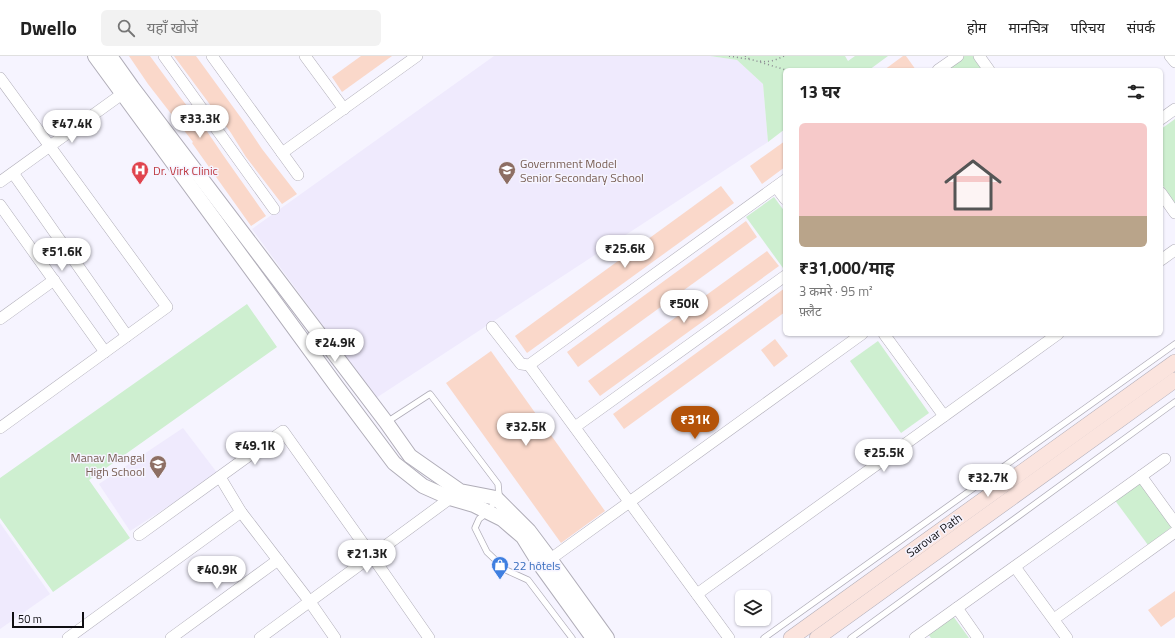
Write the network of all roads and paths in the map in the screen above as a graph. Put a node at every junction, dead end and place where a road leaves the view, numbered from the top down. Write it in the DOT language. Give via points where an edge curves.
graph roads {
  1 [pos="164,56"];
  2 [pos="212,56"];
  3 [pos="305,56"];
  4 [pos="417,56"];
  5 [pos="729,56"];
  6 [pos="745,56"];
  7 [pos="784,56"];
  8 [pos="958,56"];
  9 [pos="979,56"];
  10 [pos="1170,56"];
  11 [pos="105,57"];
  12 [pos="753,60"];
  13 [pos="1175,62"];
  14 [pos="941,68"];
  15 [pos="988,68"];
  16 [pos="783,69"];
  17 [pos="0,78"];
  18 [pos="127,90"];
  19 [pos="1175,108"];
  20 [pos="344,109"];
  21 [pos="1163,117"];
  22 [pos="50,146"];
  23 [pos="282,153"];
  24 [pos="14,173"];
  25 [pos="298,175"];
  26 [pos="0,182"];
  27 [pos="781,184"];
  28 [pos="1163,197"];
  29 [pos="0,205"];
  30 [pos="274,209"];
  31 [pos="1175,213"];
  32 [pos="1175,250"];
  33 [pos="1163,259"];
  34 [pos="783,277"];
  35 [pos="54,280"];
  36 [pos="0,319"];
  37 [pos="492,327"];
  38 [pos="127,336"];
  39 [pos="859,336"];
  40 [pos="885,336"];
  41 [pos="1055,336"];
  42 [pos="1175,344"];
  43 [pos="105,352"];
  44 [pos="1175,362"];
  45 [pos="529,364"];
  46 [pos="1175,380"];
  47 [pos="1175,402"];
  48 [pos="944,416"];
  49 [pos="386,422"];
  50 [pos="575,427"];
  51 [pos="0,428"];
  52 [pos="1165,459"];
  53 [pos="1141,476"];
  54 [pos="220,477"];
  55 [pos="455,495"];
  56 [pos="496,498"];
  57 [pos="630,502"];
  58 [pos="241,512"];
  59 [pos="488,512"];
  60 [pos="1175,523"];
  61 [pos="1175,532"];
  62 [pos="138,535"];
  63 [pos="372,556"];
  64 [pos="278,560"];
  65 [pos="545,562"];
  66 [pos="1015,567"];
  67 [pos="697,594"];
  68 [pos="310,602"];
  69 [pos="956,608"];
  70 [pos="1054,619"];
  71 [pos="922,636"];
  72 [pos="68,638"];
  73 [pos="170,638"];
  74 [pos="260,638"];
  75 [pos="335,638"];
  76 [pos="429,638"];
  77 [pos="572,638"];
  78 [pos="593,638"];
  79 [pos="607,638"];
  80 [pos="729,638"];
  81 [pos="764,638"];
  82 [pos="791,638"];
  83 [pos="817,638"];
  84 [pos="851,638"];
  85 [pos="978,638"];
  86 [pos="1067,638"];
  1 -- 30 [label="street"];
  2 -- 23 [label="street"];
  3 -- 20 [label="street"];
  4 -- 20 [label="street"];
  5 -- 12 [label="path"];
  6 -- 12 [label="path"];
  7 -- 12 [label="path" via="764,62"];
  8 -- 14 [label="street"];
  9 -- 15 [label="street"];
  10 -- 13 [label="street"];
  11 -- 18 [label="street"];
  12 -- 16 [label="path"];
  17 -- 22 [label="street"];
  18 -- 22 [label="street"];
  18 -- 49 [label="street"];
  18 -- 55 [label="street" via="351,407 394,463 423,486"];
  19 -- 21 [label="street"];
  20 -- 23 [label="street"];
  22 -- 24 [label="street"];
  22 -- 38 [label="street" via="167,307"];
  23 -- 25 [label="street"];
  24 -- 26 [label="street"];
  24 -- 38 [label="street"];
  27 -- 45 [label="street"];
  28 -- 31 [label="street"];
  29 -- 35 [label="street"];
  32 -- 33 [label="street"];
  34 -- 50 [label="street"];
  35 -- 36 [label="street"];
  35 -- 43 [label="street"];
  37 -- 45 [label="street" via="521,364"];
  38 -- 43 [label="street"];
  39 -- 57 [label="street"];
  40 -- 48 [label="street"];
  41 -- 48 [label="street"];
  42 -- 81 [label="lane"];
  43 -- 51 [label="street"];
  44 -- 82 [label="main road, Sarovar Path"];
  45 -- 50 [label="street"];
  46 -- 83 [label="main road, Sarovar Path"];
  47 -- 84 [label="lane"];
  48 -- 67 [label="street"];
  49 -- 55 [label="street" via="410,456"];
  49 -- 56 [label="lane" via="430,394 498,484"];
  50 -- 57 [label="street"];
  52 -- 53 [label="street"];
  53 -- 60 [label="street"];
  53 -- 66 [label="street"];
  54 -- 58 [label="street"];
  54 -- 62 [label="street"];
  54 -- 63 [label="street" via="283,431"];
  55 -- 56 [label="street"];
  55 -- 59 [label="street"];
  55 -- 63 [label="street"];
  56 -- 59 [label="lane"];
  56 -- 65 [label="street" via="529,531"];
  57 -- 65 [label="street"];
  57 -- 67 [label="street"];
  58 -- 64 [label="street"];
  58 -- 72 [label="street"];
  59 -- 65 [label="street" via="502,519 523,537"];
  59 -- 77 [label="lane" via="479,518 475,528 487,552 506,570 528,580"];
  61 -- 70 [label="street"];
  63 -- 68 [label="street"];
  63 -- 76 [label="street"];
  64 -- 68 [label="street"];
  64 -- 73 [label="street"];
  65 -- 78 [label="street"];
  65 -- 79 [label="street"];
  66 -- 69 [label="street"];
  66 -- 70 [label="street"];
  67 -- 80 [label="street"];
  68 -- 74 [label="street"];
  68 -- 75 [label="street"];
  69 -- 71 [label="street"];
  69 -- 85 [label="street"];
  70 -- 86 [label="street"];
}
